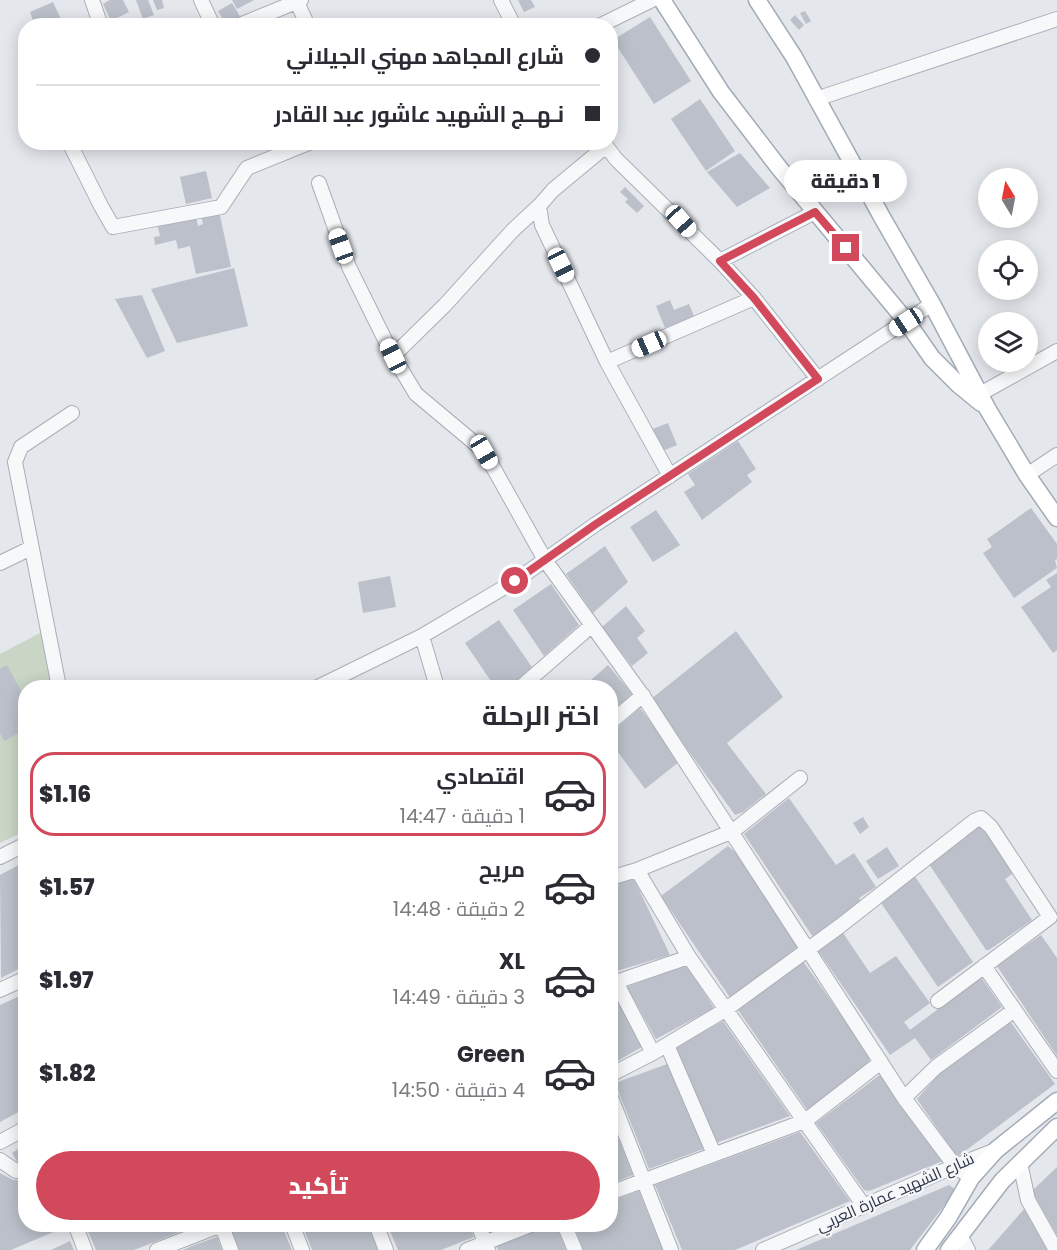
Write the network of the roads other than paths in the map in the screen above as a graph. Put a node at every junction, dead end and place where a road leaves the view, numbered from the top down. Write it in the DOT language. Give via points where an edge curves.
graph roads {
  1 [pos="92,0"];
  2 [pos="201,0"];
  3 [pos="501,0"];
  4 [pos="652,0"];
  5 [pos="662,0"];
  6 [pos="757,0"];
  7 [pos="298,1"];
  8 [pos="98,18"];
  9 [pos="209,18"];
  10 [pos="257,18"];
  11 [pos="305,18"];
  12 [pos="510,18"];
  13 [pos="615,18"];
  14 [pos="1057,19"];
  15 [pos="816,99"];
  16 [pos="73,150"];
  17 [pos="291,150"];
  18 [pos="597,150"];
  19 [pos="610,150"];
  20 [pos="319,183"];
  21 [pos="539,206"];
  22 [pos="815,212"];
  23 [pos="720,261"];
  24 [pos="754,298"];
  25 [pos="932,304"];
  26 [pos="906,322"];
  27 [pos="1057,351"];
  28 [pos="393,356"];
  29 [pos="608,362"];
  30 [pos="818,379"];
  31 [pos="984,401"];
  32 [pos="72,412"];
  33 [pos="1057,455"];
  34 [pos="1027,475"];
  35 [pos="670,476"];
  36 [pos="1057,518"];
  37 [pos="31,548"];
  38 [pos="545,560"];
  39 [pos="0,563"];
  40 [pos="591,626"];
  41 [pos="422,636"];
  42 [pos="58,680"];
  43 [pos="344,680"];
  44 [pos="435,680"];
  45 [pos="529,680"];
  46 [pos="643,695"];
  47 [pos="618,716"];
  48 [pos="800,778"];
  49 [pos="733,831"];
  50 [pos="18,848"];
  51 [pos="0,857"];
  52 [pos="637,870"];
  53 [pos="618,876"];
  54 [pos="1055,919"];
  55 [pos="807,950"];
  56 [pos="689,957"];
  57 [pos="984,966"];
  58 [pos="18,982"];
  59 [pos="618,982"];
  60 [pos="0,990"];
  61 [pos="618,990"];
  62 [pos="938,1001"];
  63 [pos="725,1010"];
  64 [pos="1013,1011"];
  65 [pos="667,1045"];
  66 [pos="653,1053"];
  67 [pos="881,1062"];
  68 [pos="618,1071"];
  69 [pos="1057,1071"];
  70 [pos="904,1098"];
  71 [pos="1057,1101"];
  72 [pos="618,1115"];
  73 [pos="805,1121"];
  74 [pos="1057,1127"];
  75 [pos="18,1132"];
  76 [pos="0,1142"];
  77 [pos="996,1150"];
  78 [pos="714,1154"];
  79 [pos="0,1160"];
  80 [pos="1020,1162"];
  81 [pos="955,1166"];
  82 [pos="18,1171"];
  83 [pos="971,1178"];
  84 [pos="644,1180"];
  85 [pos="1002,1181"];
  86 [pos="618,1191"];
  87 [pos="864,1206"];
  88 [pos="78,1232"];
  89 [pos="202,1232"];
  90 [pos="225,1232"];
  91 [pos="295,1232"];
  92 [pos="379,1232"];
  93 [pos="481,1232"];
  94 [pos="516,1232"];
  95 [pos="567,1232"];
  96 [pos="964,1243"];
  97 [pos="487,1246"];
  98 [pos="85,1250"];
  99 [pos="157,1250"];
  100 [pos="231,1250"];
  101 [pos="302,1250"];
  102 [pos="386,1250"];
  103 [pos="467,1250"];
  104 [pos="575,1250"];
  105 [pos="671,1250"];
  106 [pos="763,1250"];
  107 [pos="925,1250"];
  108 [pos="949,1250"];
  109 [pos="1056,1250"];
  1 -- 8 [label="street"];
  2 -- 9 [label="street"];
  3 -- 12 [label="street"];
  4 -- 13 [label="street"];
  5 -- 22 [label="main road" via="721,92"];
  6 -- 15 [label="main road"];
  7 -- 10 [label="street"];
  7 -- 11 [label="street"];
  14 -- 15 [label="street"];
  15 -- 25 [label="main road"];
  16 -- 17 [label="street" via="113,227 221,207 247,168"];
  18 -- 21 [label="street"];
  19 -- 23 [label="street"];
  20 -- 28 [label="street" via="349,267"];
  21 -- 28 [label="street"];
  21 -- 29 [label="street" via="551,246"];
  22 -- 23 [label="street"];
  22 -- 26 [label="main road"];
  23 -- 24 [label="street"];
  24 -- 29 [label="street"];
  24 -- 30 [label="street"];
  25 -- 26 [label="street"];
  25 -- 31 [label="main road"];
  26 -- 30 [label="street"];
  26 -- 31 [label="main road" via="946,373"];
  27 -- 31 [label="street"];
  28 -- 38 [label="street" via="416,394 484,452"];
  29 -- 35 [label="street"];
  30 -- 35 [label="street"];
  31 -- 34 [label="main road"];
  32 -- 37 [label="street" via="21,447 17,454 15,462"];
  33 -- 34 [label="street"];
  34 -- 36 [label="main road"];
  35 -- 38 [label="street"];
  37 -- 39 [label="street"];
  37 -- 42 [label="street"];
  38 -- 40 [label="street"];
  38 -- 41 [label="street"];
  40 -- 45 [label="street"];
  40 -- 46 [label="street"];
  41 -- 43 [label="street"];
  41 -- 44 [label="street"];
  46 -- 47 [label="street"];
  46 -- 49 [label="street"];
  48 -- 49 [label="street"];
  49 -- 52 [label="street"];
  49 -- 55 [label="street"];
  50 -- 51 [label="street"];
  52 -- 53 [label="street"];
  52 -- 56 [label="street"];
  54 -- 55 [label="street" via="981,818"];
  54 -- 57 [label="street"];
  55 -- 63 [label="street"];
  55 -- 67 [label="street"];
  56 -- 59 [label="street"];
  56 -- 63 [label="street"];
  57 -- 62 [label="street"];
  57 -- 64 [label="street"];
  58 -- 60 [label="street"];
  61 -- 66 [label="street"];
  63 -- 65 [label="street"];
  63 -- 73 [label="street"];
  64 -- 69 [label="street"];
  64 -- 70 [label="street" via="936,1066"];
  65 -- 66 [label="street"];
  65 -- 78 [label="street"];
  66 -- 68 [label="street"];
  67 -- 70 [label="street"];
  67 -- 73 [label="street"];
  70 -- 81 [label="street"];
  71 -- 77 [label="main road"];
  72 -- 84 [label="street"];
  73 -- 78 [label="street"];
  73 -- 87 [label="street"];
  74 -- 80 [label="main road"];
  75 -- 76 [label="street"];
  77 -- 80 [label="main road" via="1007,1152"];
  77 -- 81 [label="street, شارع الشهيد عمارة العربي"];
  77 -- 83 [label="main road"];
  78 -- 84 [label="street"];
  79 -- 82 [label="street"];
  80 -- 85 [label="main road"];
  80 -- 109 [label="street" via="1028,1200"];
  81 -- 83 [label="street"];
  81 -- 87 [label="street, شارع الشهيد عمارة العربي"];
  83 -- 85 [label="main road"];
  83 -- 107 [label="main road"];
  84 -- 86 [label="street"];
  84 -- 105 [label="street"];
  85 -- 96 [label="main road"];
  87 -- 106 [label="street, شارع الشهيد عمارة العربي"];
  88 -- 98 [label="street"];
  89 -- 99 [label="street"];
  90 -- 100 [label="street"];
  91 -- 101 [label="street"];
  92 -- 102 [label="street"];
  93 -- 97 [label="street"];
  94 -- 97 [label="street"];
  95 -- 104 [label="street"];
  96 -- 108 [label="main road"];
  97 -- 103 [label="street"];
}
